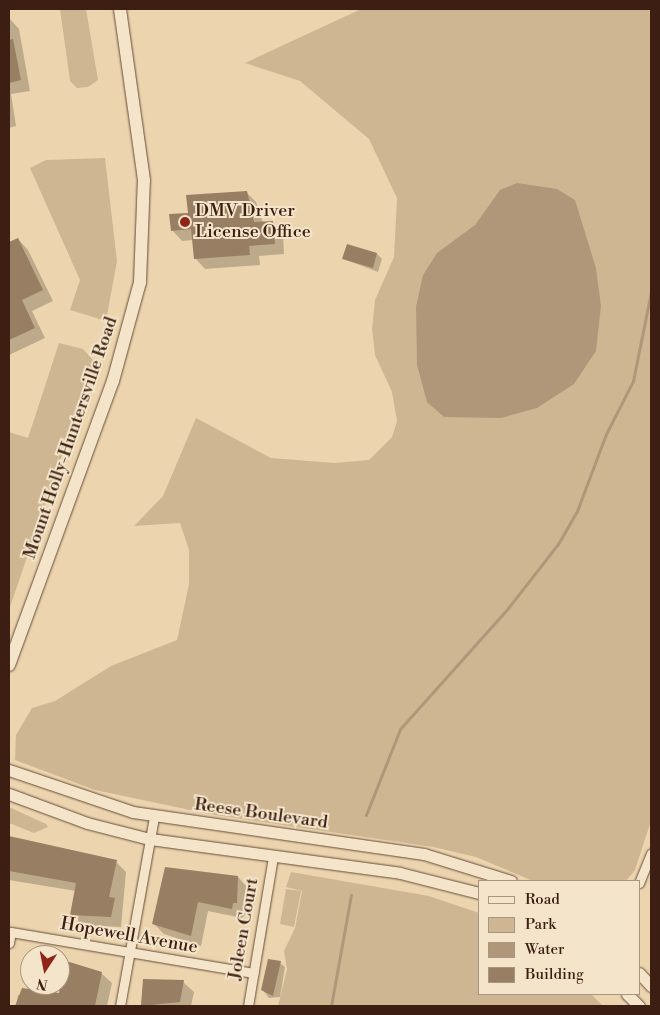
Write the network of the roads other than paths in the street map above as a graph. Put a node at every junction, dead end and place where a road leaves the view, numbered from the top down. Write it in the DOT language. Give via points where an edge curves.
graph roads {
  1 [pos="120,9"];
  2 [pos="9,665"];
  3 [pos="9,770"];
  4 [pos="9,794"];
  5 [pos="154,817"];
  6 [pos="150,839"];
  7 [pos="651,853"];
  8 [pos="273,857"];
  9 [pos="508,880"];
  10 [pos="640,880"];
  11 [pos="478,893"];
  12 [pos="9,943"];
  13 [pos="130,953"];
  14 [pos="254,973"];
  15 [pos="640,974"];
  16 [pos="651,986"];
  17 [pos="628,995"];
  18 [pos="120,1006"];
  19 [pos="248,1006"];
  20 [pos="639,1006"];
  1 -- 2 [label="main road, Mount Holly-Huntersville Road" via="144,180 140,282 110,390"];
  3 -- 5 [label="street, Reese Boulevard" via="87,799"];
  4 -- 6 [label="street" via="80,821"];
  5 -- 6 [label="street"];
  5 -- 9 [label="street, Reese Boulevard" via="424,854"];
  6 -- 8 [label="street"];
  6 -- 13 [label="street"];
  7 -- 10 [label="street"];
  8 -- 11 [label="street" via="410,875"];
  8 -- 14 [label="street, Joleen Court"];
  12 -- 13 [label="street, Hopewell Avenue" via="11,932"];
  13 -- 14 [label="street, Hopewell Avenue"];
  13 -- 18 [label="street"];
  14 -- 19 [label="street, Joleen Court"];
  15 -- 16 [label="street"];
  17 -- 20 [label="street"];
}
